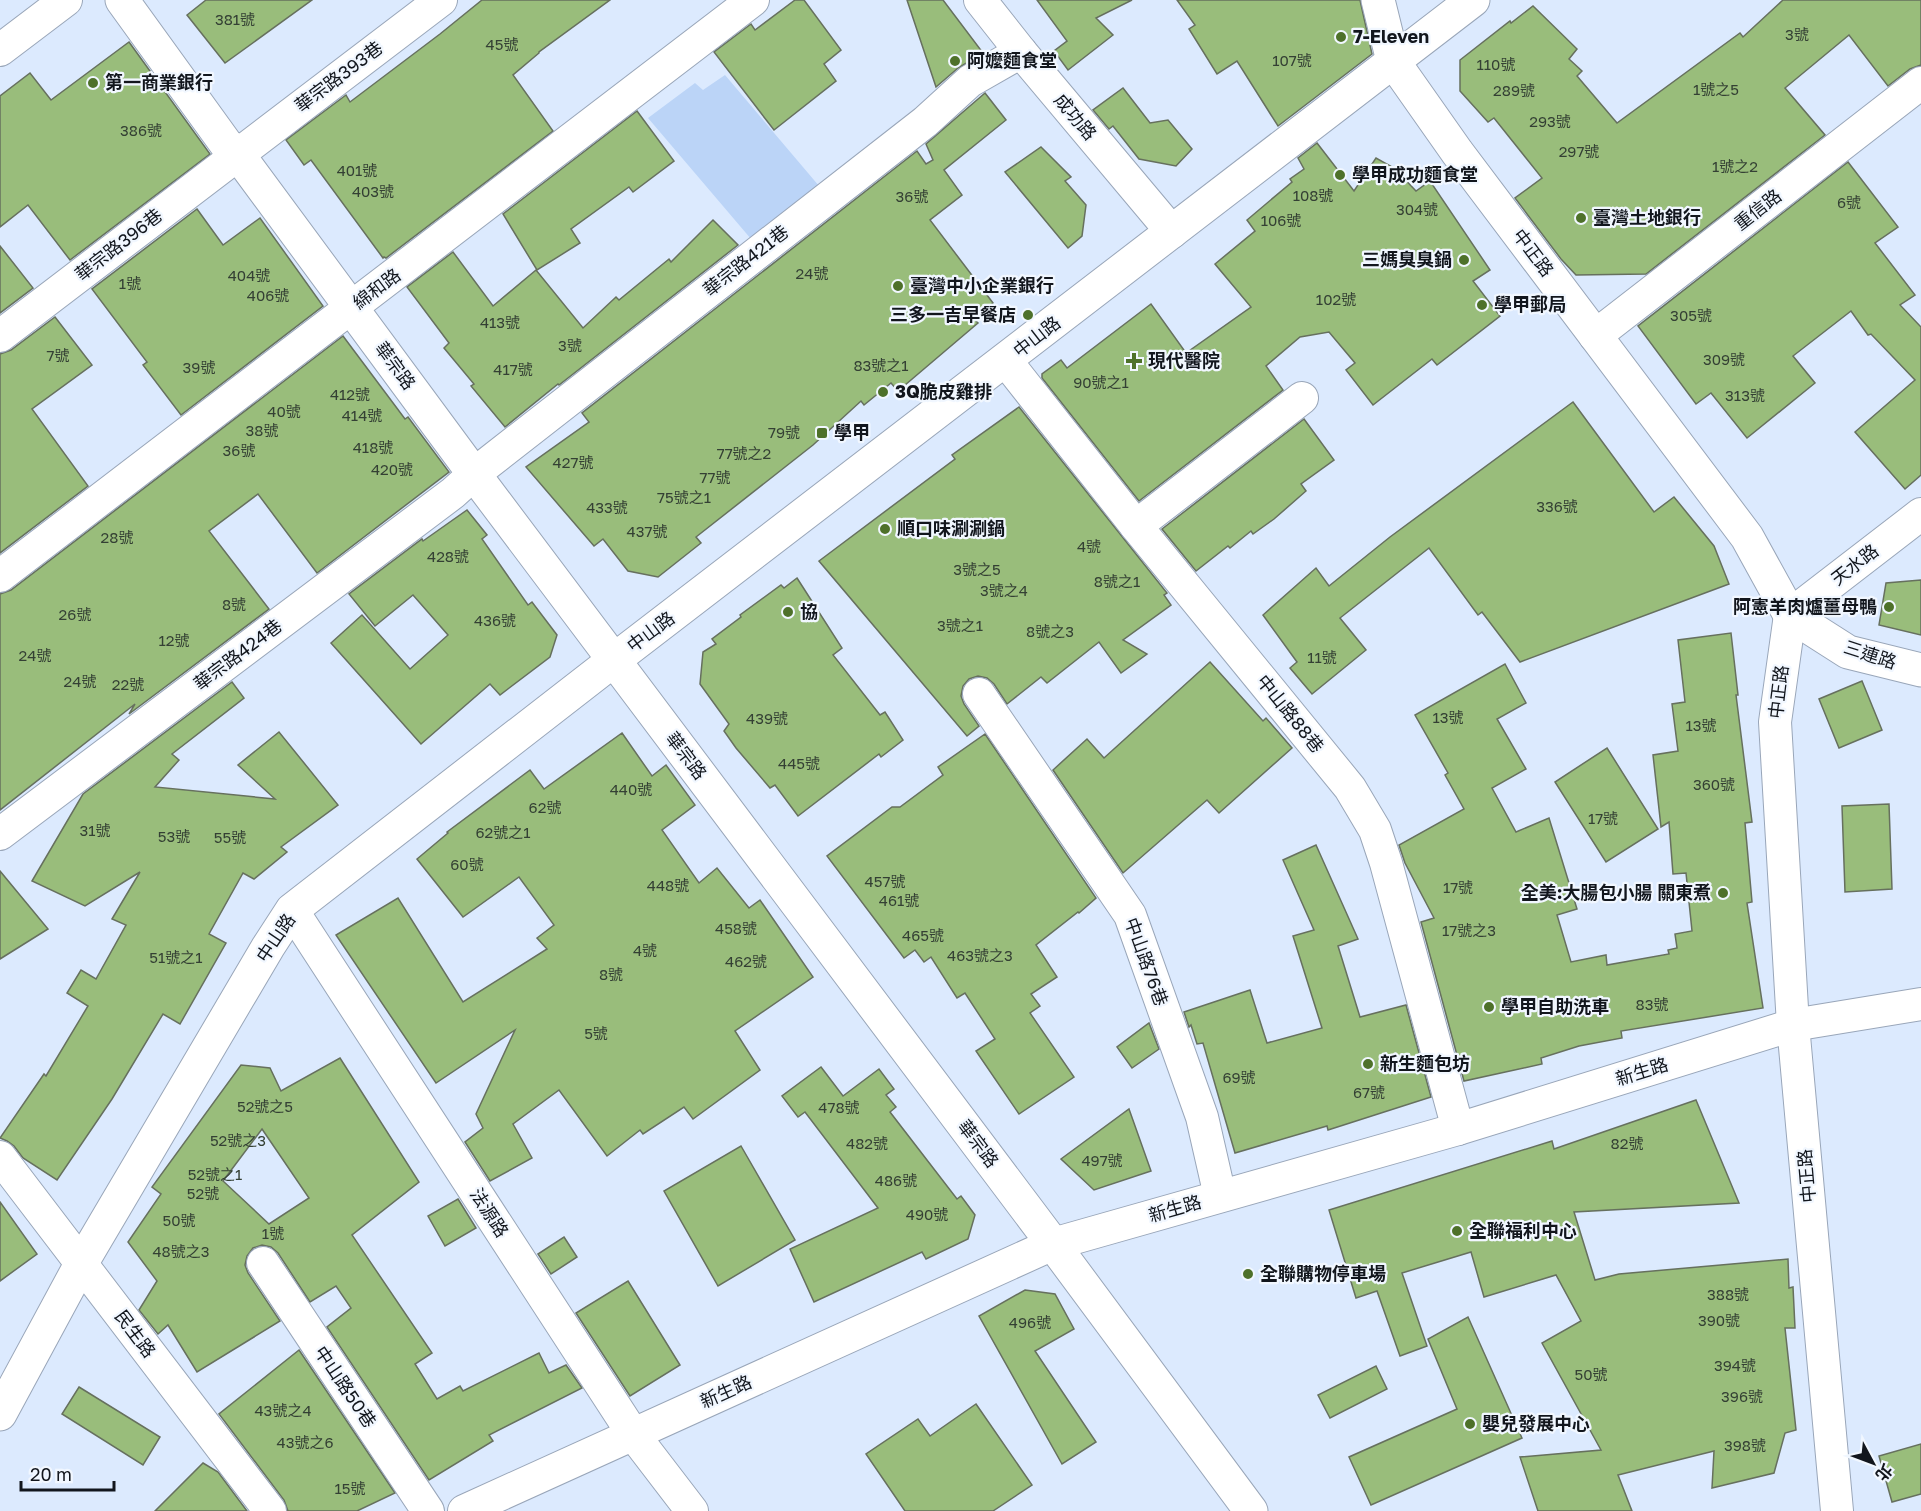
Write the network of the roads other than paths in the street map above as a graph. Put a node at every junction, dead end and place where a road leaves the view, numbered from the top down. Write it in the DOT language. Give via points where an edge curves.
graph roads {
  1 [pos="66,0"];
  2 [pos="122,0"];
  3 [pos="441,0"];
  4 [pos="753,0"];
  5 [pos="980,0"];
  6 [pos="1378,0"];
  7 [pos="1473,0"];
  8 [pos="0,50"];
  9 [pos="1021,52"];
  10 [pos="1393,61"];
  11 [pos="1921,83"];
  12 [pos="237,153"];
  13 [pos="1172,232"];
  14 [pos="352,308"];
  15 [pos="0,336"];
  16 [pos="1595,336"];
  17 [pos="1006,361"];
  18 [pos="1302,398"];
  19 [pos="474,474"];
  20 [pos="1921,514"];
  21 [pos="1136,526"];
  22 [pos="0,576"];
  23 [pos="1790,615"];
  24 [pos="614,660"];
  25 [pos="1921,670"];
  26 [pos="979,694"];
  27 [pos="0,834"];
  28 [pos="292,910"];
  29 [pos="1921,1004"];
  30 [pos="1793,1025"];
  31 [pos="1458,1129"];
  32 [pos="0,1157"];
  33 [pos="1220,1196"];
  34 [pos="1053,1244"];
  35 [pos="263,1263"];
  36 [pos="81,1264"];
  37 [pos="0,1414"];
  38 [pos="633,1434"];
  39 [pos="270,1511"];
  40 [pos="428,1511"];
  41 [pos="464,1511"];
  42 [pos="692,1511"];
  43 [pos="1251,1511"];
  44 [pos="1837,1511"];
  1 -- 8 [label="street"];
  2 -- 12 [label="main road, 華宗路" via="226,144"];
  3 -- 12 [label="street, 華宗路393巷"];
  4 -- 14 [label="street, 綿和路"];
  5 -- 9 [label="street, 成功路"];
  6 -- 10 [label="main road, 中正路"];
  7 -- 10 [label="main road, 中山路"];
  9 -- 13 [label="street, 成功路"];
  9 -- 19 [label="street, 華宗路421巷" via="970,81 925,122"];
  10 -- 13 [label="main road, 中山路"];
  10 -- 16 [label="main road, 中正路"];
  11 -- 16 [label="street, 重信路"];
  12 -- 14 [label="main road, 華宗路"];
  12 -- 15 [label="street, 華宗路396巷"];
  13 -- 17 [label="main road, 中山路"];
  14 -- 19 [label="main road, 華宗路"];
  14 -- 22 [label="street, 綿和路"];
  16 -- 23 [label="main road, 中正路" via="1747,537"];
  17 -- 21 [label="street, 中山路88巷"];
  17 -- 24 [label="main road, 中山路"];
  18 -- 21 [label="street"];
  19 -- 24 [label="main road, 華宗路"];
  19 -- 27 [label="street, 華宗路424巷"];
  20 -- 23 [label="street, 天水路"];
  21 -- 31 [label="street, 中山路88巷" via="1350,788 1375,830"];
  23 -- 25 [label="main road, 三連路" via="1848,652"];
  23 -- 30 [label="street, 中正路" via="1774,722"];
  24 -- 28 [label="main road, 中山路"];
  24 -- 34 [label="main road, 華宗路"];
  26 -- 33 [label="street, 中山路76巷" via="1130,915 1202,1117"];
  28 -- 36 [label="main road, 中山路"];
  28 -- 38 [label="street, 法源路"];
  29 -- 30 [label="street, 新生路"];
  30 -- 31 [label="street, 新生路"];
  30 -- 44 [label="street, 中正路"];
  31 -- 33 [label="street, 新生路"];
  32 -- 36 [label="street, 民生路"];
  33 -- 34 [label="street, 新生路"];
  34 -- 38 [label="street, 新生路"];
  34 -- 43 [label="main road, 華宗路"];
  35 -- 40 [label="street, 中山路50巷"];
  36 -- 37 [label="main road, 中山路"];
  36 -- 39 [label="street, 民生路"];
  38 -- 41 [label="street, 新生路"];
  38 -- 42 [label="street, 法源路"];
}
